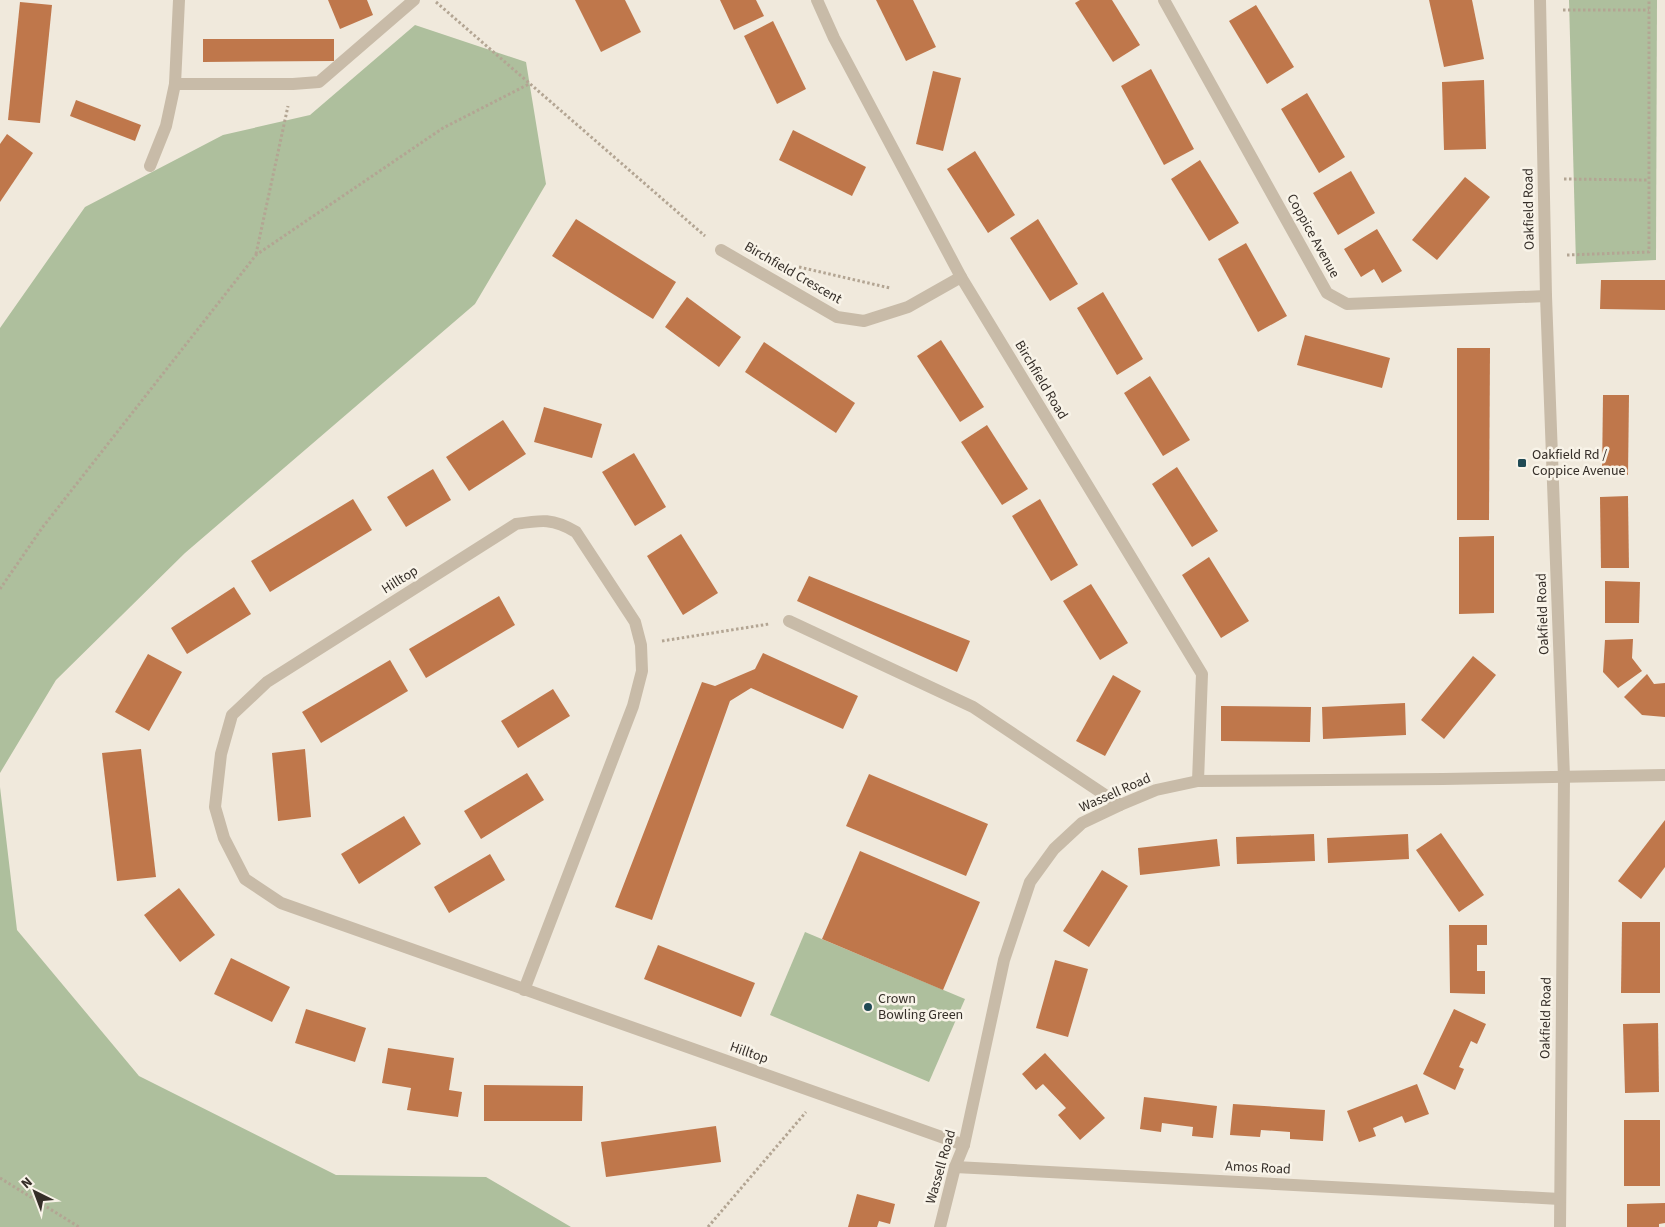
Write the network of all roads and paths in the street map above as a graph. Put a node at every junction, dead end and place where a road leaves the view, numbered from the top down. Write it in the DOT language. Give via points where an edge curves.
graph roads {
  1 [pos="179,0"];
  2 [pos="414,0"];
  3 [pos="434,0"];
  4 [pos="817,0"];
  5 [pos="1164,0"];
  6 [pos="1649,0"];
  7 [pos="1540,5"];
  8 [pos="1649,10"];
  9 [pos="174,84"];
  10 [pos="293,84"];
  11 [pos="529,84"];
  12 [pos="150,166"];
  13 [pos="1544,179"];
  14 [pos="1649,180"];
  15 [pos="721,250"];
  16 [pos="256,255"];
  17 [pos="1545,256"];
  18 [pos="796,266"];
  19 [pos="960,277"];
  20 [pos="926,296"];
  21 [pos="1546,296"];
  22 [pos="0,589"];
  23 [pos="789,621"];
  24 [pos="642,645"];
  25 [pos="1665,775"];
  26 [pos="1564,777"];
  27 [pos="1198,781"];
  28 [pos="1120,805"];
  29 [pos="524,990"];
  30 [pos="821,1094"];
  31 [pos="964,1145"];
  32 [pos="955,1167"];
  33 [pos="0,1178"];
  34 [pos="1560,1199"];
  35 [pos="79,1227"];
  36 [pos="708,1227"];
  37 [pos="940,1227"];
  38 [pos="1560,1227"];
  1 -- 9 [label="street"];
  2 -- 10 [label="street" via="318,82"];
  3 -- 11 [label="path"];
  4 -- 19 [label="street, Birchfield Road"];
  5 -- 21 [label="street, Coppice Avenue" via="1327,293 1347,304"];
  6 -- 8 [label="path"];
  7 -- 8 [label="path"];
  7 -- 13 [label="street, Oakfield Road"];
  8 -- 14 [label="path"];
  9 -- 10 [label="street"];
  9 -- 12 [label="street" via="166,126"];
  10 -- 16 [label="path"];
  11 -- 15 [label="path"];
  11 -- 16 [label="path" via="443,128"];
  13 -- 14 [label="path"];
  13 -- 17 [label="street, Oakfield Road"];
  14 -- 17 [label="path" via="1649,252"];
  15 -- 20 [label="street, Birchfield Crescent" via="837,317 864,321 908,307"];
  16 -- 22 [label="path" via="48,520"];
  17 -- 21 [label="street, Oakfield Road"];
  18 -- 20 [label="path"];
  19 -- 20 [label="street, Birchfield Crescent"];
  19 -- 27 [label="street, Birchfield Road" via="1202,674"];
  21 -- 26 [label="street, Oakfield Road"];
  23 -- 24 [label="path"];
  23 -- 28 [label="street" via="973,707"];
  24 -- 29 [label="street, Hilltop" via="642,671 633,706"];
  24 -- 29 [label="street, Hilltop" via="635,622 576,532 562,524 539,520 516,524 267,682 232,715 221,754 215,808 224,838 245,879 281,903"];
  25 -- 26 [label="street, Wassell Road"];
  26 -- 27 [label="street, Wassell Road"];
  26 -- 34 [label="street, Oakfield Road"];
  27 -- 28 [label="street, Wassell Road" via="1156,790"];
  28 -- 31 [label="street, Wassell Road" via="1082,823 1054,849 1030,882 1004,960"];
  29 -- 30 [label="street, Hilltop"];
  30 -- 31 [label="street, Hilltop"];
  30 -- 36 [label="path"];
  31 -- 32 [label="street, Wassell Road"];
  32 -- 34 [label="street, Amos Road"];
  32 -- 37 [label="street, Wassell Road"];
  33 -- 35 [label="path"];
  34 -- 38 [label="street, Oakfield Road"];
}
